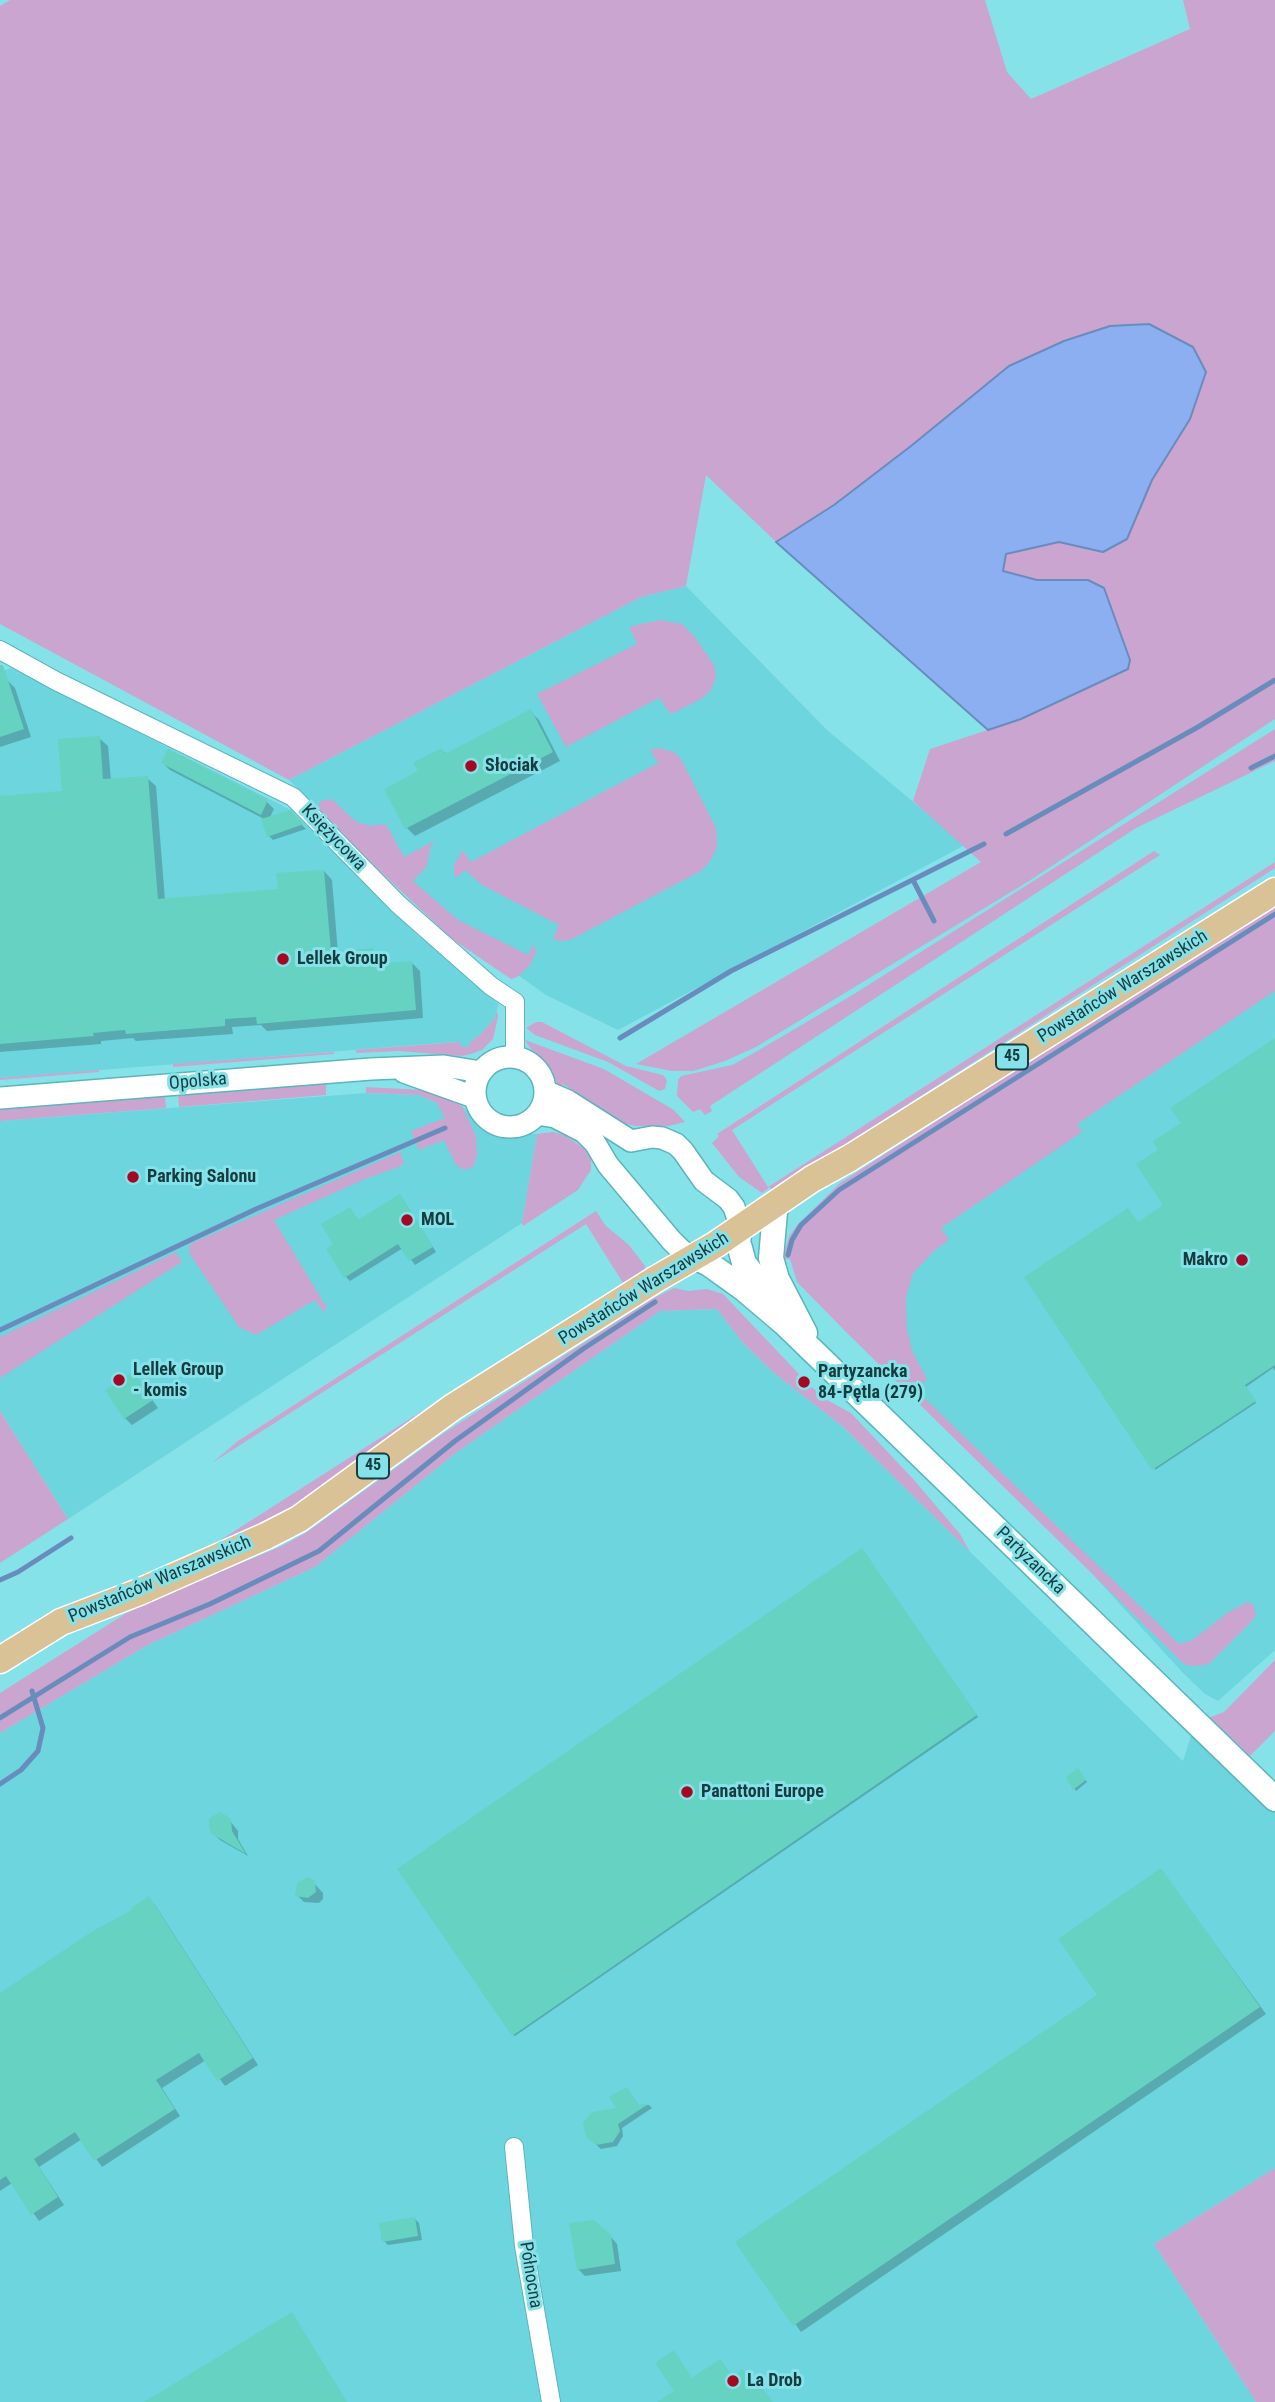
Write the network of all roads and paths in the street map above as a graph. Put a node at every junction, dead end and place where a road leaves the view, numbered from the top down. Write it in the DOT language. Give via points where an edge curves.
graph roads {
  1 [pos="0,650"];
  2 [pos="1275,891"];
  3 [pos="515,1057"];
  4 [pos="395,1069"];
  5 [pos="481,1072"];
  6 [pos="545,1091"];
  7 [pos="474,1097"];
  8 [pos="0,1098"];
  9 [pos="537,1114"];
  10 [pos="780,1199"];
  11 [pos="740,1238"];
  12 [pos="694,1257"];
  13 [pos="784,1323"];
  14 [pos="819,1358"];
  15 [pos="0,1660"];
  16 [pos="1275,1799"];
  17 [pos="514,2147"];
  18 [pos="551,2402"];
  1 -- 3 [label="street, Księżycowa" via="293,797 398,904 515,1002"];
  2 -- 10 [label="main road, Powstańców Warszawskich / 45"];
  3 -- 5 [label="street" via="495,1060"];
  3 -- 6 [label="street" via="533,1065"];
  4 -- 5 [label="street, Opolska" via="444,1066"];
  4 -- 7 [label="street, Opolska"];
  4 -- 8 [label="street, Opolska"];
  5 -- 7 [label="street"];
  6 -- 9 [label="street"];
  6 -- 11 [label="street" via="631,1141 662,1138 676,1144 704,1181 734,1207"];
  7 -- 9 [label="street" via="481,1114 496,1125 523,1125"];
  9 -- 12 [label="street" via="555,1117 584,1132 671,1240"];
  10 -- 11 [label="main road, Powstańców Warszawskich / 45"];
  10 -- 14 [label="main road" via="771,1258 784,1294"];
  11 -- 12 [label="main road, Powstańców Warszawskich / 45"];
  11 -- 13 [label="main road, Partyzancka" via="744,1263"];
  12 -- 13 [label="main road, Partyzancka" via="744,1289"];
  12 -- 15 [label="main road, Powstańców Warszawskich / 45" via="453,1407 299,1519 61,1622"];
  13 -- 14 [label="main road, Partyzancka"];
  14 -- 16 [label="main road, Partyzancka"];
  17 -- 18 [label="street, Północna" via="524,2246"];
}
